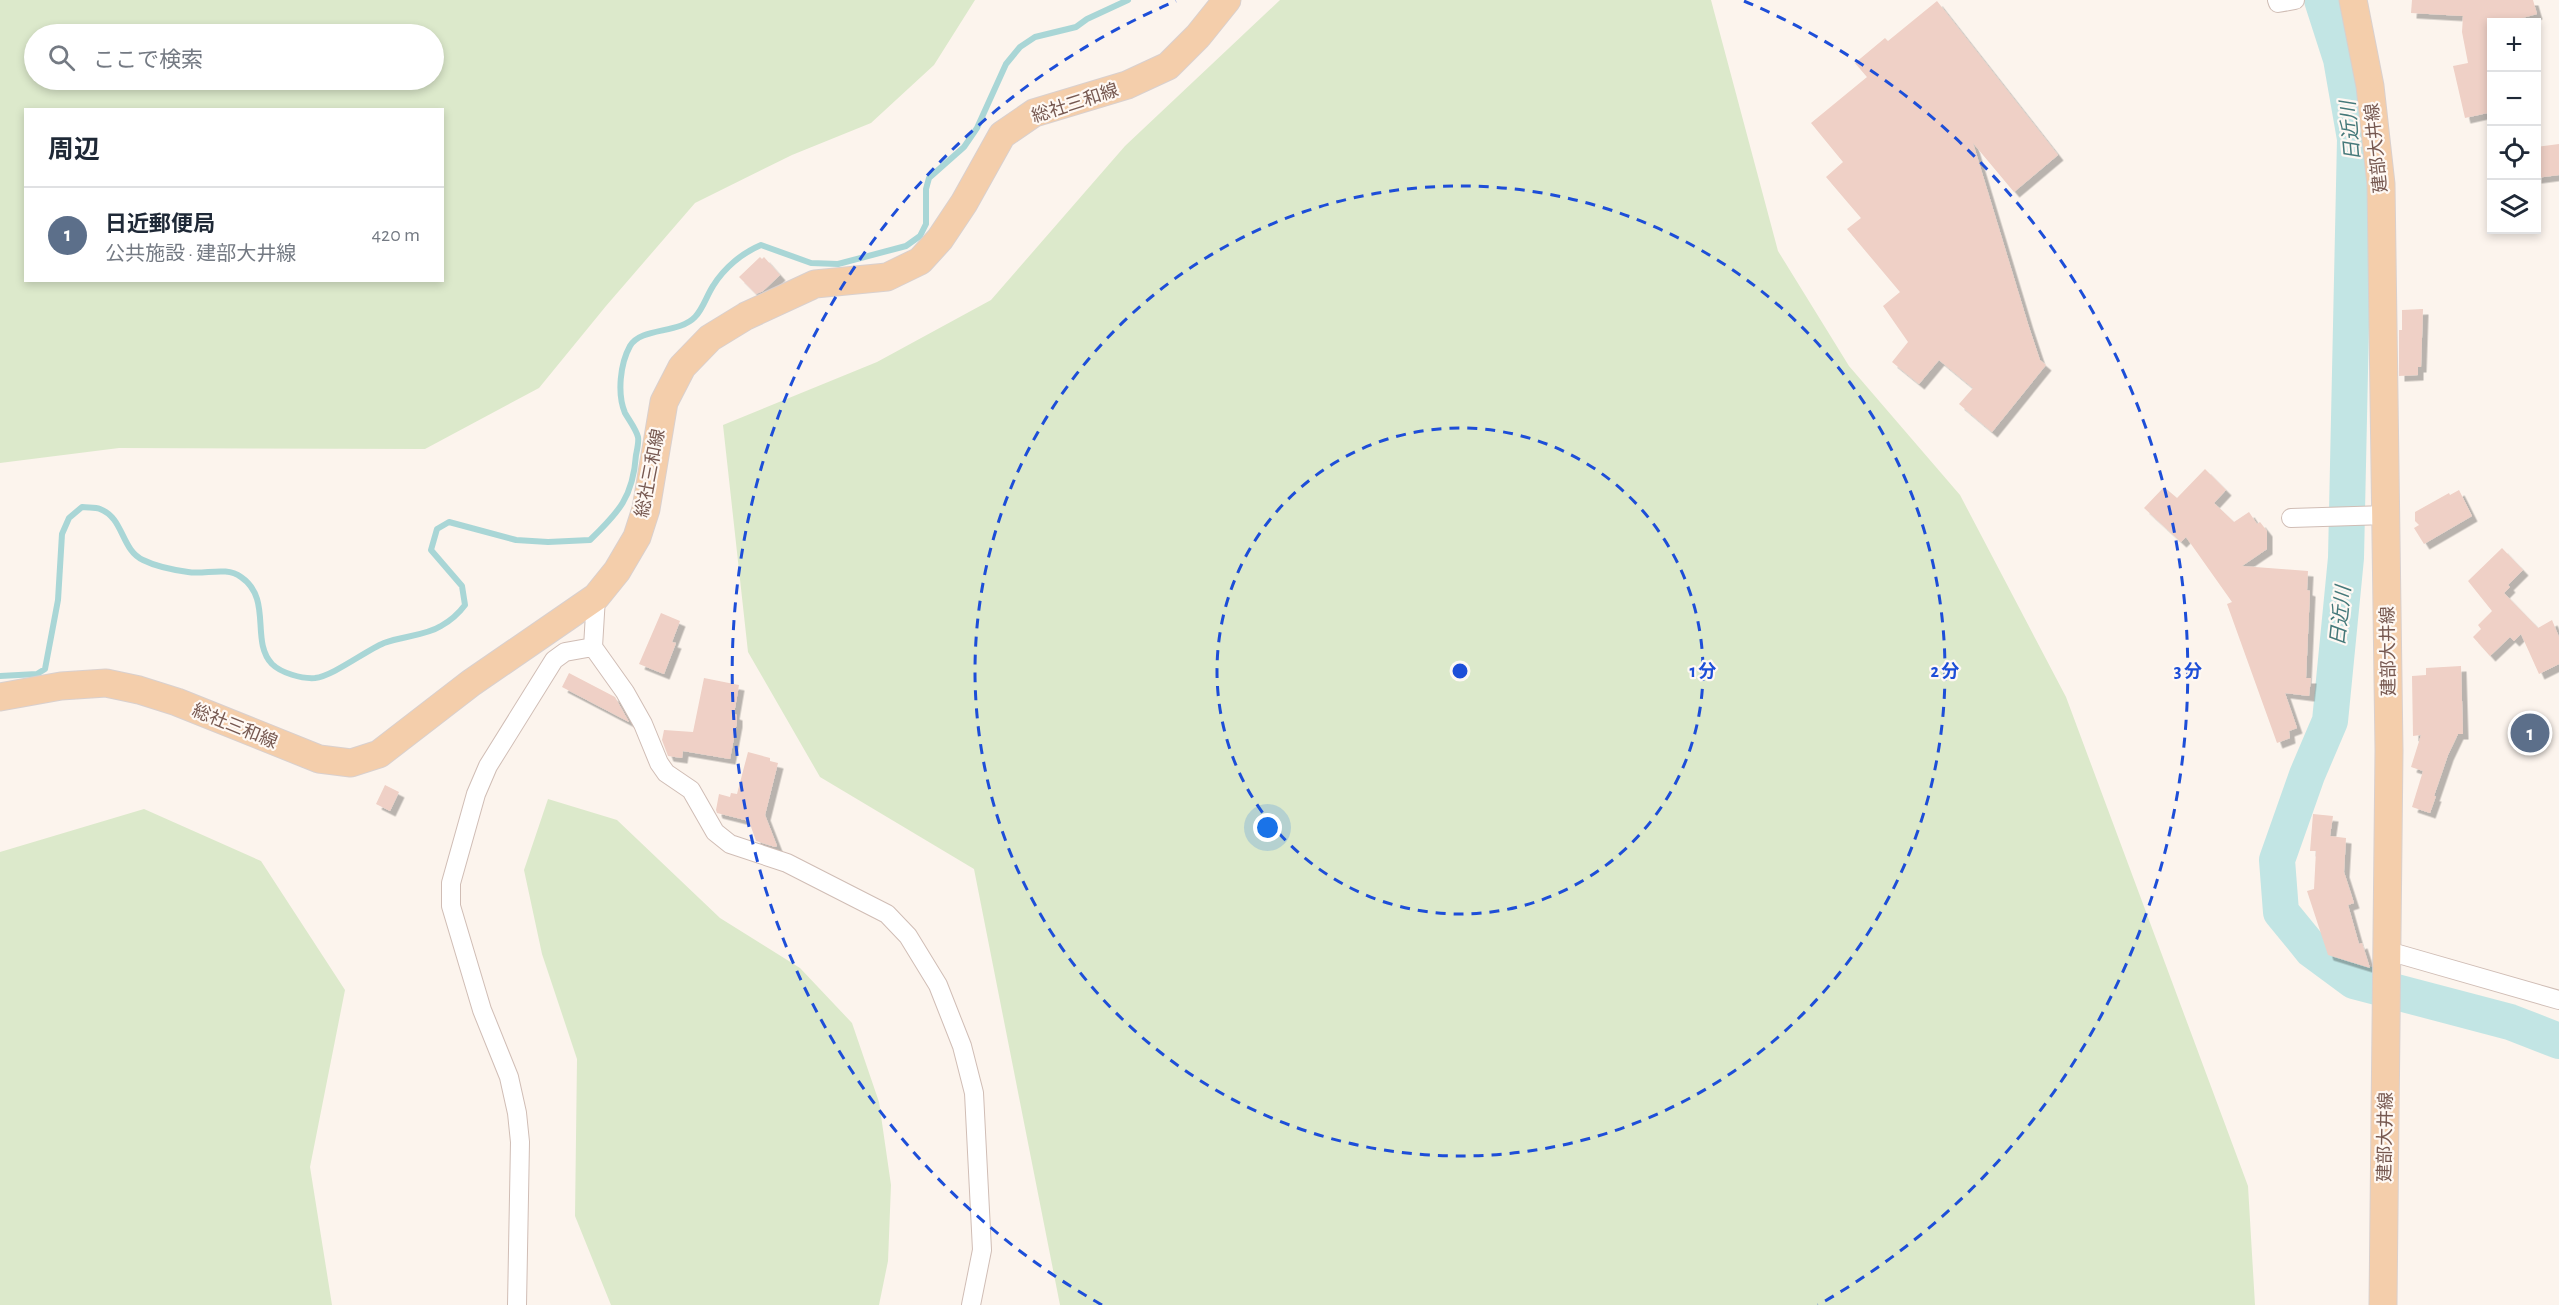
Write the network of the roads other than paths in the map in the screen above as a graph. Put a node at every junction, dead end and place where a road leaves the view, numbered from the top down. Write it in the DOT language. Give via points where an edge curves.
graph roads {
  1 [pos="1227,0"];
  2 [pos="2353,0"];
  3 [pos="2381,516"];
  4 [pos="2291,518"];
  5 [pos="596,597"];
  6 [pos="593,647"];
  7 [pos="0,697"];
  8 [pos="2388,960"];
  9 [pos="2559,1000"];
  10 [pos="517,1305"];
  11 [pos="971,1305"];
  12 [pos="2383,1305"];
  1 -- 5 [label="main road, 総社三和線" via="1168,66 1127,85 1034,113 1002,135 964,203 920,261 887,277 815,284 746,316 710,338 682,367 664,402 646,509 637,537"];
  2 -- 3 [label="main road, 建部大井線" via="2370,86 2381,184"];
  3 -- 4 [label="street"];
  3 -- 8 [label="main road, 建部大井線"];
  5 -- 6 [label="street"];
  5 -- 7 [label="main road, 総社三和線" via="471,683 379,754 351,762 319,759 177,702 106,683"];
  6 -- 10 [label="street" via="565,652 554,660 488,765 476,794 452,883 451,906 482,1010 509,1077 517,1113"];
  6 -- 11 [label="street" via="639,716 659,763 666,773 691,790 716,832 730,844 787,863 887,914 908,936 938,985 962,1046 974,1093 982,1250"];
  8 -- 9 [label="street"];
  8 -- 12 [label="main road, 建部大井線"];
}
